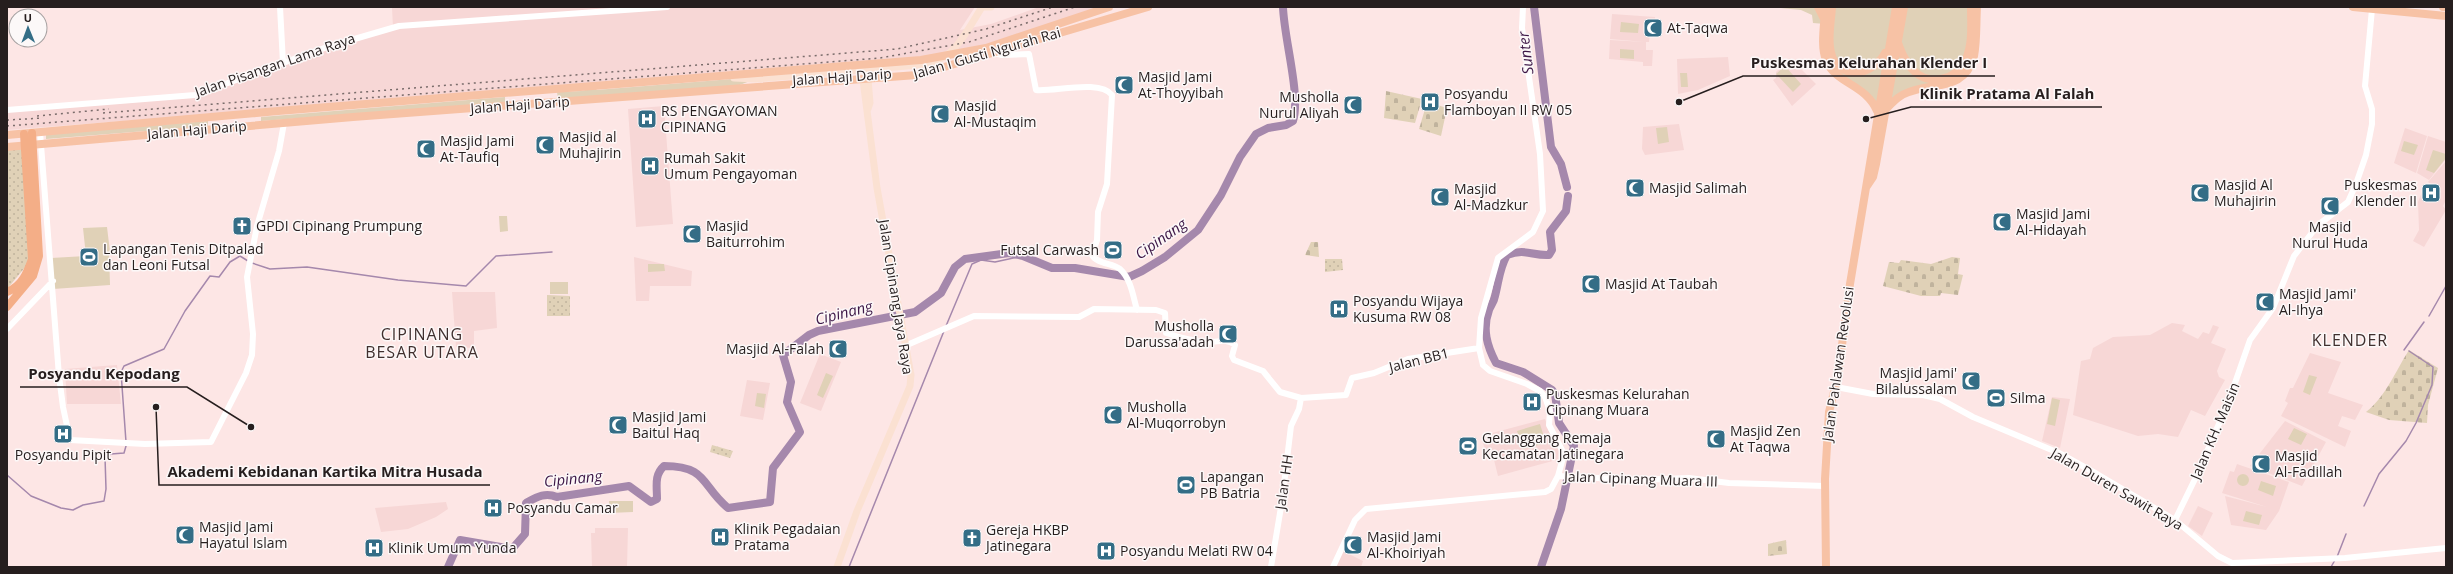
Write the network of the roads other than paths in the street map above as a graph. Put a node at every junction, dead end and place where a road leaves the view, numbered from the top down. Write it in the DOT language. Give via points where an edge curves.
graph roads {
  1 [pos="280,7"];
  2 [pos="667,7"];
  3 [pos="983,7"];
  4 [pos="991,7"];
  5 [pos="1109,7"];
  6 [pos="1148,7"];
  7 [pos="1523,7"];
  8 [pos="1818,7"];
  9 [pos="1825,7"];
  10 [pos="1832,7"];
  11 [pos="1839,7"];
  12 [pos="1896,7"];
  13 [pos="1904,7"];
  14 [pos="1964,7"];
  15 [pos="1971,7"];
  16 [pos="1982,7"];
  17 [pos="2353,7"];
  18 [pos="2443,7"];
  19 [pos="2446,7"];
  20 [pos="2372,9"];
  21 [pos="1974,13"];
  22 [pos="2446,16"];
  23 [pos="1828,20"];
  24 [pos="1893,38"];
  25 [pos="1019,40"];
  26 [pos="994,53"];
  27 [pos="283,63"];
  28 [pos="710,76"];
  29 [pos="806,77"];
  30 [pos="866,79"];
  31 [pos="601,85"];
  32 [pos="575,88"];
  33 [pos="727,89"];
  34 [pos="603,99"];
  35 [pos="577,101"];
  36 [pos="7,110"];
  37 [pos="1881,111"];
  38 [pos="284,123"];
  39 [pos="32,133"];
  40 [pos="7,135"];
  41 [pos="33,145"];
  42 [pos="7,147"];
  43 [pos="53,280"];
  44 [pos="7,292"];
  45 [pos="7,307"];
  46 [pos="1137,310"];
  47 [pos="7,330"];
  48 [pos="907,345"];
  49 [pos="1479,348"];
  50 [pos="1836,387"];
  51 [pos="1301,398"];
  52 [pos="1559,476"];
  53 [pos="1825,486"];
  54 [pos="2175,520"];
  55 [pos="2446,548"];
  56 [pos="837,567"];
  57 [pos="1271,567"];
  58 [pos="1333,567"];
  59 [pos="1826,567"];
  1 -- 27 [label="street"];
  2 -- 27 [label="street, Jalan Pisangan Lama Raya" via="399,26 361,36"];
  3 -- 4 [label="main road"];
  3 -- 29 [label="main road, Jalan Haji Darip" via="957,49 939,64 913,72"];
  5 -- 25 [label="main road, Jalan I Gusti Ngurah Rai"];
  6 -- 25 [label="main road, Jalan I Gusti Ngurah Rai"];
  7 -- 49 [label="street" via="1522,28 1540,154 1543,211 1533,232 1500,254 1481,318"];
  8 -- 23 [label="main road"];
  9 -- 23 [label="main road"];
  10 -- 23 [label="main road"];
  11 -- 23 [label="main road"];
  12 -- 24 [label="main road"];
  13 -- 24 [label="main road"];
  14 -- 21 [label="main road"];
  15 -- 21 [label="main road"];
  16 -- 21 [label="main road"];
  17 -- 20 [label="main road"];
  18 -- 19 [label="main road"];
  20 -- 22 [label="main road"];
  20 -- 54 [label="street, Jalan KH. Maisin" via="2365,86 2372,109 2372,124 2366,155 2356,184 2348,202 2318,224 2304,240 2290,264 2273,308 2250,340 2228,403"];
  21 -- 24 [label="main road" via="1966,59 1959,70 1947,78 1934,80 1919,76 1908,65"];
  21 -- 37 [label="main road" via="1974,55 1963,75 1950,84 1906,93"];
  23 -- 24 [label="main road" via="1832,56 1846,71 1859,73 1872,69 1881,61"];
  23 -- 37 [label="main road" via="1824,52 1828,64 1837,74 1868,95"];
  24 -- 37 [label="main road, Jalan Pahlawan Revolusi"];
  25 -- 26 [label="main road, Jalan I Gusti Ngurah Rai"];
  25 -- 28 [label="main road, Jalan I Gusti Ngurah Rai" via="921,60"];
  26 -- 30 [label="main road, Jalan I Gusti Ngurah Rai" via="917,75"];
  26 -- 46 [label="street" via="1029,54 1036,90 1095,87 1107,90 1112,95 1107,184 1098,212 1097,240 1092,253 1095,259 1121,270 1129,280"];
  27 -- 36 [label="street, Jalan Pisangan Lama Raya" via="195,94"];
  28 -- 29 [label="main road, Jalan Haji Darip" via="756,79"];
  28 -- 31 [label="main road, Jalan Haji Darip"];
  29 -- 33 [label="main road, Jalan Haji Darip"];
  30 -- 33 [label="main road, Jalan I Gusti Ngurah Rai"];
  30 -- 48 [label="main road, Jalan Cipinang Jaya Raya" via="877,188"];
  31 -- 32 [label="main road, Jalan Haji Darip"];
  31 -- 34 [label="main road" via="594,94 596,98"];
  32 -- 35 [label="main road" via="585,94 584,98"];
  32 -- 39 [label="main road, Jalan Haji Darip"];
  33 -- 34 [label="main road, Jalan Haji Darip"];
  34 -- 35 [label="main road, Jalan Haji Darip"];
  35 -- 38 [label="main road, Jalan Haji Darip"];
  37 -- 50 [label="main road, Jalan Pahlawan Revolusi" via="1876,164 1873,177 1867,186"];
  38 -- 41 [label="main road, Jalan Haji Darip"];
  38 -- 43 [label="street" via="250,262 247,287 253,334 252,355 246,373 211,442 125,443 70,440 62,400"];
  39 -- 40 [label="main road, Jalan Haji Darip"];
  39 -- 41 [label="highway"];
  41 -- 42 [label="main road, Jalan Haji Darip"];
  41 -- 43 [label="street"];
  41 -- 44 [label="highway" via="32,259 26,276 14,289"];
  41 -- 45 [label="highway" via="39,256 33,276"];
  43 -- 47 [label="street"];
  46 -- 48 [label="street" via="1094,309 1079,317 974,316"];
  46 -- 51 [label="street" via="1165,312 1168,334 1205,342 1221,339 1231,342 1235,345 1232,356 1234,360 1263,371 1280,392"];
  48 -- 56 [label="main road, Jalan Cipinang Jaya Raya" via="911,370 910,386 860,504"];
  49 -- 51 [label="street, Jalan BB1" via="1408,359 1374,373 1352,378 1346,395"];
  49 -- 52 [label="street" via="1483,365 1490,372 1527,384 1545,397 1550,412 1549,424 1564,454"];
  50 -- 53 [label="main road, Jalan Pahlawan Revolusi" via="1827,429"];
  50 -- 54 [label="street, Jalan Duren Sawit Raya" via="1873,394 1940,399 1974,417 2059,453"];
  51 -- 57 [label="street, Jalan HH" via="1291,426"];
  52 -- 53 [label="street, Jalan Cipinang Muara III" via="1638,480 1689,478 1729,483"];
  52 -- 58 [label="street, Jalan Cipinang Muara III" via="1551,489 1542,492 1366,509 1355,520"];
  53 -- 59 [label="main road, Jalan Pahlawan Revolusi"];
  54 -- 55 [label="street, Jalan Duren Sawit Raya" via="2224,559 2235,564"];
}
